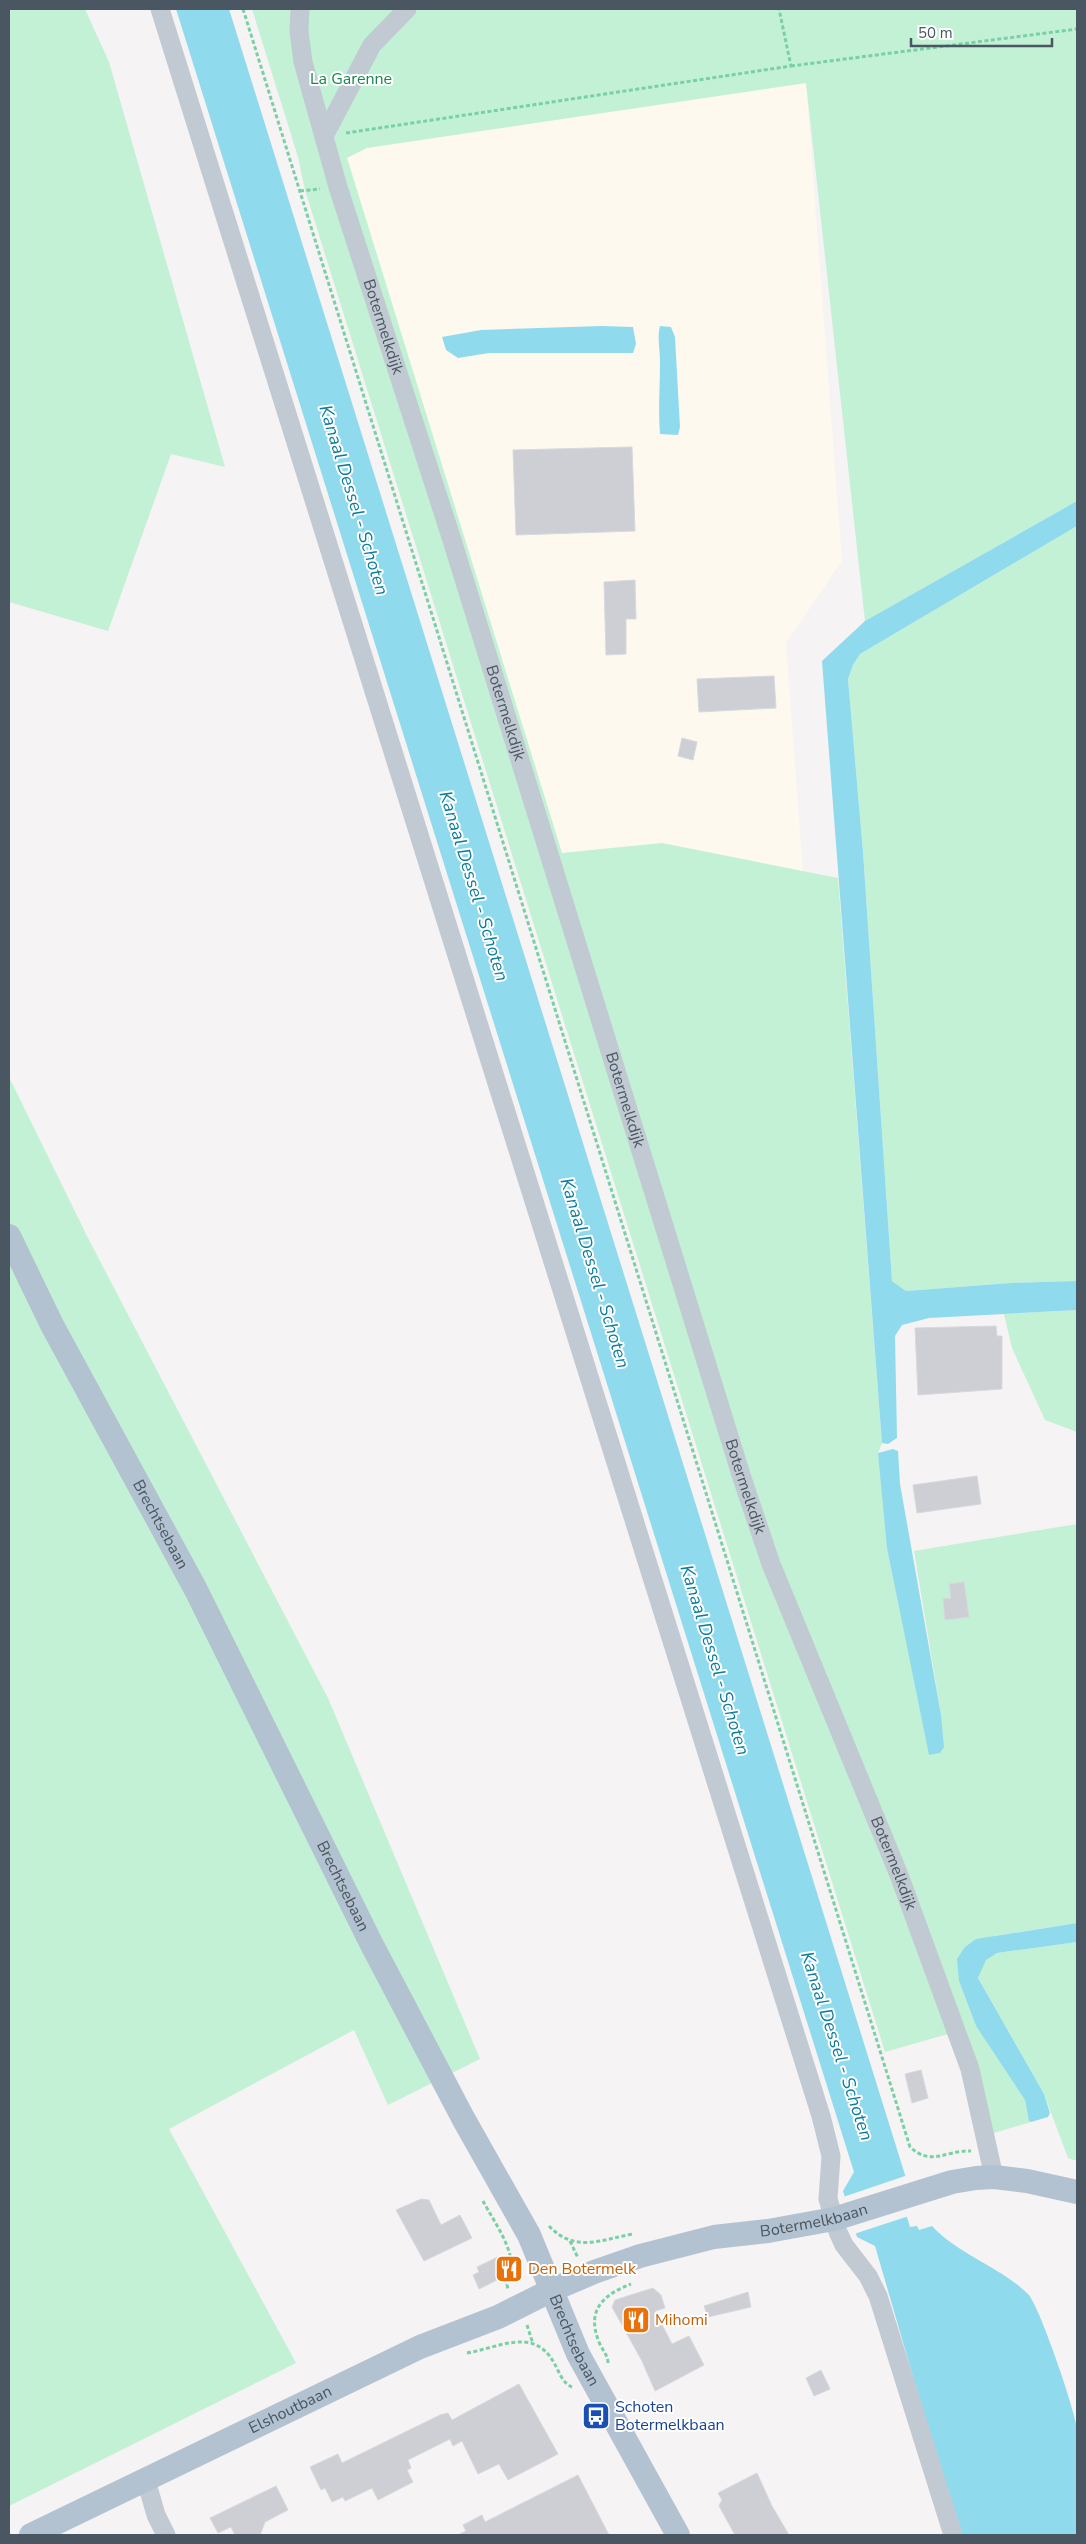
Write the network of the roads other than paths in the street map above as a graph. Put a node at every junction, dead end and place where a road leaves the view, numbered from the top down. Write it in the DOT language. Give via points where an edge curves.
graph roads {
  1 [pos="160,9"];
  2 [pos="300,9"];
  3 [pos="407,9"];
  4 [pos="324,136"];
  5 [pos="9,1236"];
  6 [pos="994,2177"];
  7 [pos="1077,2192"];
  8 [pos="840,2217"];
  9 [pos="552,2290"];
  10 [pos="146,2480"];
  11 [pos="31,2535"];
  12 [pos="166,2535"];
  13 [pos="678,2535"];
  14 [pos="953,2535"];
  1 -- 8 [label="street" via="821,2116 831,2156 828,2199"];
  2 -- 4 [label="street, Botermelkdijk" via="300,44"];
  3 -- 4 [label="street" via="372,45"];
  4 -- 6 [label="street, Botermelkdijk" via="742,1478 771,1564 899,1875 970,2069"];
  5 -- 9 [label="main road, Brechtsebaan" via="52,1325 196,1590 463,2118 529,2235"];
  6 -- 7 [label="main road, Botermelkbaan"];
  6 -- 8 [label="main road, Botermelkbaan" via="952,2182"];
  8 -- 9 [label="main road, Botermelkbaan" via="768,2231 714,2236 671,2246"];
  8 -- 14 [label="street" via="841,2240 868,2276 878,2296"];
  9 -- 10 [label="main road, Elshoutbaan" via="498,2317 420,2347"];
  9 -- 13 [label="main road, Brechtsebaan" via="578,2354"];
  10 -- 11 [label="main road, Elshoutbaan"];
  10 -- 12 [label="street" via="156,2515"];
}
